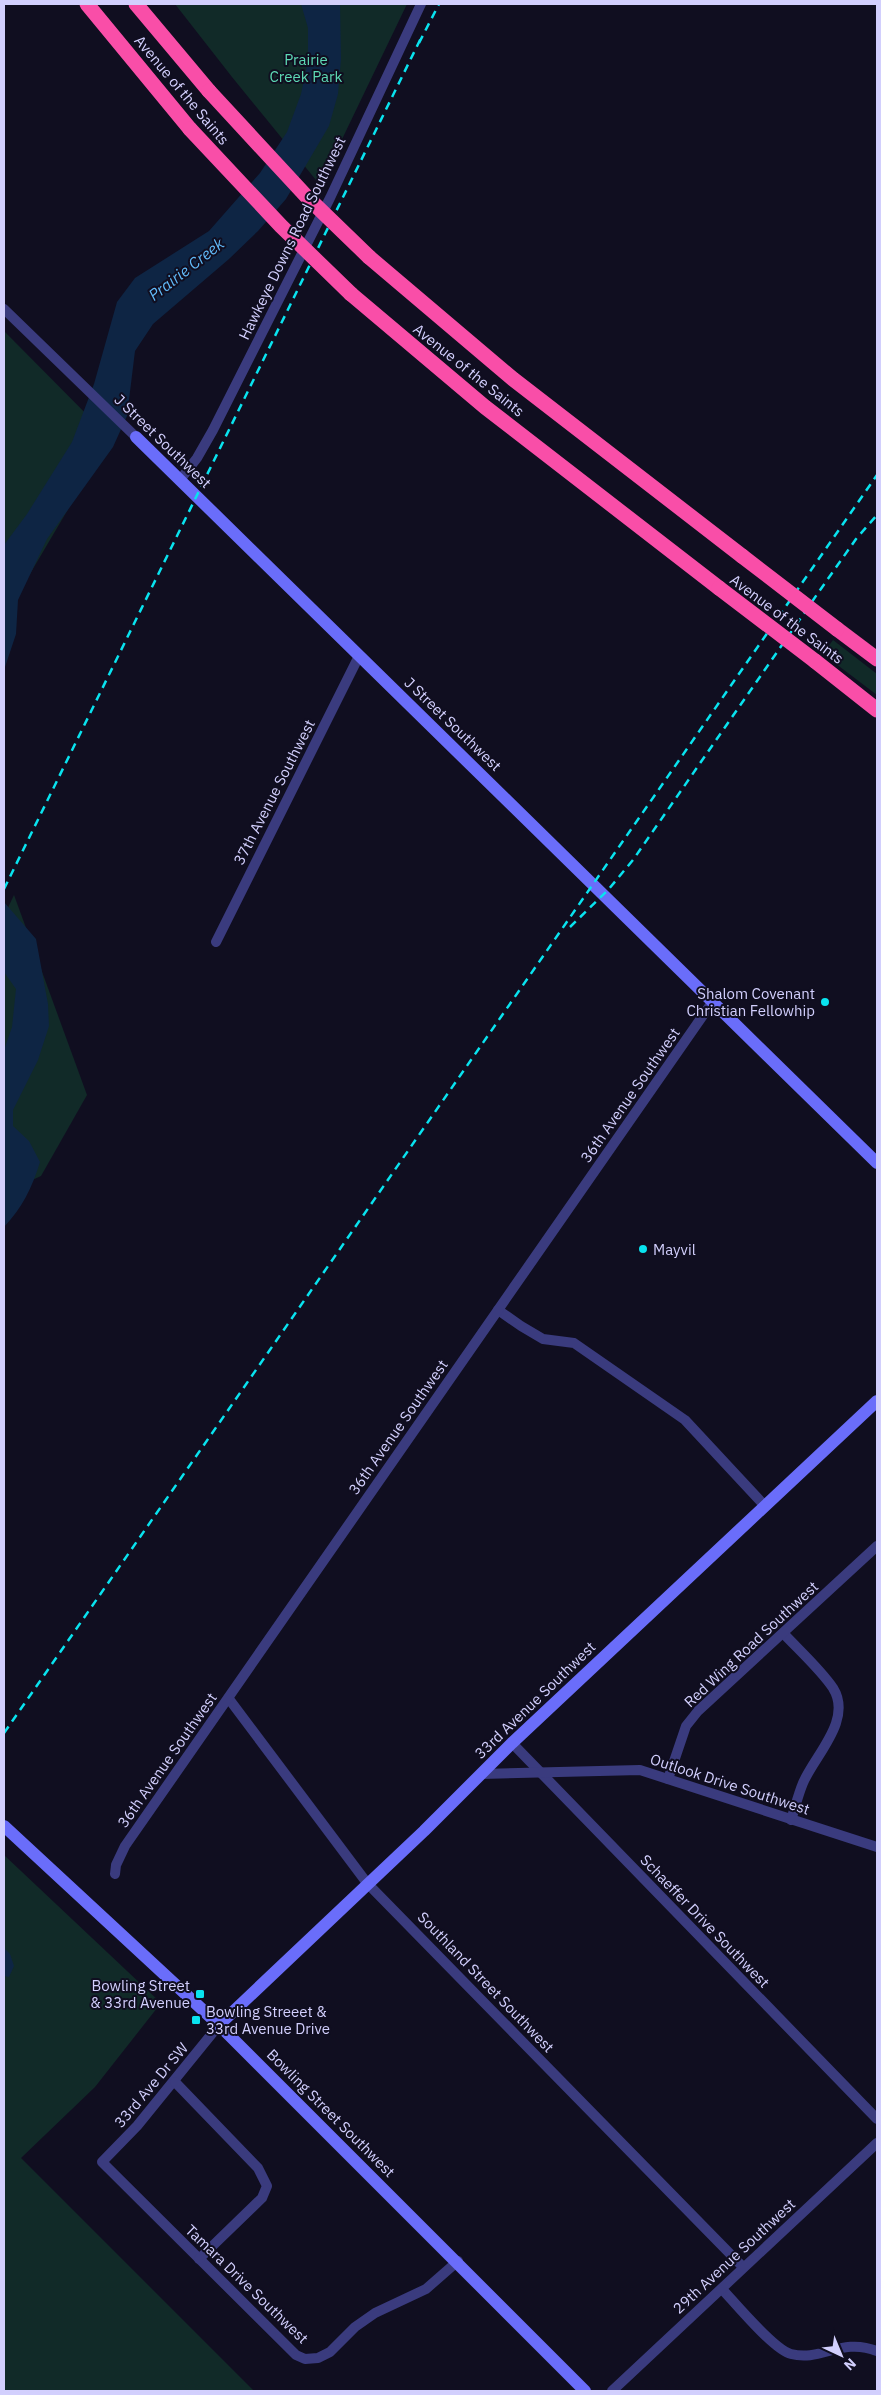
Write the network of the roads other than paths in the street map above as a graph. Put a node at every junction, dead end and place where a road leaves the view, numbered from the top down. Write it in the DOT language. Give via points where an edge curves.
graph roads {
  1 [pos="87,4"];
  2 [pos="136,4"];
  3 [pos="421,4"];
  4 [pos="4,309"];
  5 [pos="136,437"];
  6 [pos="180,480"];
  7 [pos="359,656"];
  8 [pos="877,659"];
  9 [pos="828,672"];
  10 [pos="877,710"];
  11 [pos="877,722"];
  12 [pos="216,942"];
  13 [pos="713,1002"];
  14 [pos="877,1163"];
  15 [pos="498,1310"];
  16 [pos="877,1401"];
  17 [pos="765,1506"];
  18 [pos="876,1550"];
  19 [pos="784,1634"];
  20 [pos="229,1699"];
  21 [pos="512,1743"];
  22 [pos="540,1772"];
  23 [pos="481,1774"];
  24 [pos="668,1779"];
  25 [pos="791,1820"];
  26 [pos="4,1826"];
  27 [pos="877,1847"];
  28 [pos="115,1874"];
  29 [pos="367,1883"];
  30 [pos="219,2025"];
  31 [pos="175,2082"];
  32 [pos="877,2120"];
  33 [pos="877,2143"];
  34 [pos="102,2162"];
  35 [pos="199,2259"];
  36 [pos="458,2261"];
  37 [pos="744,2267"];
  38 [pos="722,2289"];
  39 [pos="877,2351"];
  40 [pos="585,2391"];
  41 [pos="612,2391"];
  1 -- 9 [label="highway, Avenue of the Saints, bridge" via="190,129 281,226 351,294 485,408"];
  2 -- 8 [label="highway, Avenue of the Saints, bridge" via="209,91 301,191 369,257 512,379"];
  3 -- 6 [label="street, Hawkeye Downs Road Southwest" via="330,198 213,430"];
  4 -- 5 [label="street, J Street Southwest"];
  5 -- 6 [label="street, J Street Southwest"];
  6 -- 7 [label="street, J Street Southwest"];
  7 -- 12 [label="street, 37th Avenue Southwest"];
  7 -- 13 [label="street, J Street Southwest"];
  9 -- 10 [label="highway, Avenue of the Saints"];
  9 -- 11 [label="highway"];
  13 -- 14 [label="street, J Street Southwest"];
  13 -- 15 [label="street, 36th Avenue Southwest"];
  15 -- 17 [label="street" via="543,1339 574,1343 686,1420"];
  15 -- 20 [label="street, 36th Avenue Southwest"];
  16 -- 17 [label="street, 33rd Avenue Southwest"];
  17 -- 21 [label="street, 33rd Avenue Southwest"];
  18 -- 19 [label="street, Red Wing Road Southwest"];
  19 -- 24 [label="street, Red Wing Road Southwest" via="686,1726"];
  19 -- 25 [label="street" via="834,1689 838,1704 838,1718 803,1782"];
  20 -- 28 [label="street, 36th Avenue Southwest" via="125,1846"];
  20 -- 29 [label="street, Southland Street Southwest"];
  21 -- 22 [label="street, Schaeffer Drive Southwest"];
  21 -- 23 [label="street, 33rd Avenue Southwest"];
  22 -- 23 [label="street, Outlook Drive Southwest"];
  22 -- 24 [label="street, Outlook Drive Southwest" via="640,1770"];
  22 -- 32 [label="street, Schaeffer Drive Southwest"];
  23 -- 29 [label="street, 33rd Avenue Southwest"];
  24 -- 25 [label="street, Outlook Drive Southwest"];
  25 -- 27 [label="street, Outlook Drive Southwest"];
  26 -- 30 [label="street, Bowling Street Southwest"];
  29 -- 30 [label="street, 33rd Avenue Southwest"];
  29 -- 37 [label="street, Southland Street Southwest"];
  30 -- 31 [label="street, 33rd Ave Dr SW"];
  30 -- 36 [label="street, Bowling Street Southwest"];
  31 -- 34 [label="street, 33rd Ave Dr SW"];
  31 -- 35 [label="street" via="258,2168 267,2186 262,2198"];
  33 -- 37 [label="street, 29th Avenue Southwest"];
  34 -- 35 [label="street, Tamara Drive Southwest"];
  35 -- 36 [label="street, Tamara Drive Southwest" via="296,2355 305,2359 318,2358 330,2352 375,2312 426,2289"];
  36 -- 40 [label="street, Bowling Street Southwest"];
  37 -- 38 [label="street, 29th Avenue Southwest"];
  38 -- 39 [label="street" via="776,2346 790,2354 805,2355 849,2346 864,2346"];
  38 -- 41 [label="street, 29th Avenue Southwest"];
}
